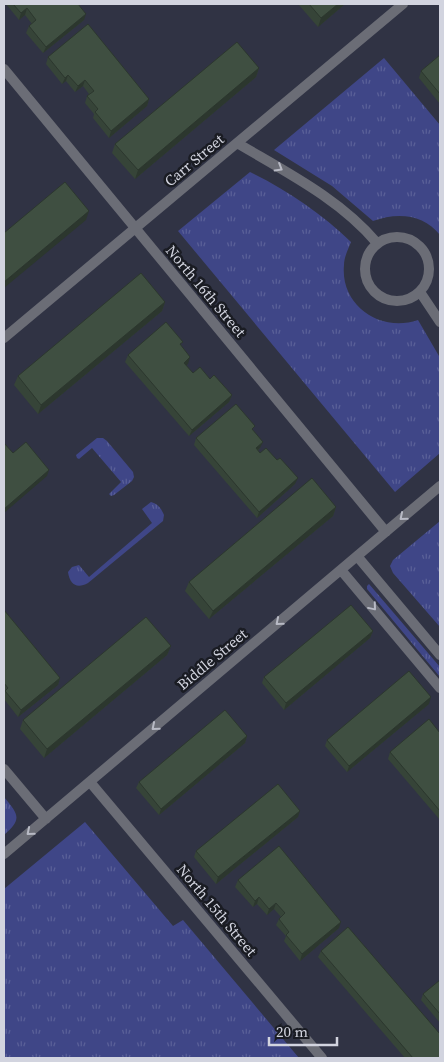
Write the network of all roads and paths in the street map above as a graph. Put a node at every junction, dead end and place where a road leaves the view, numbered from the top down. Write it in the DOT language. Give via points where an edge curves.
graph roads {
  1 [pos="403,4"];
  2 [pos="4,69"];
  3 [pos="237,143"];
  4 [pos="135,228"];
  5 [pos="377,243"];
  6 [pos="420,292"];
  7 [pos="440,322"];
  8 [pos="4,338"];
  9 [pos="440,486"];
  10 [pos="386,532"];
  11 [pos="357,556"];
  12 [pos="341,570"];
  13 [pos="440,655"];
  14 [pos="440,688"];
  15 [pos="4,769"];
  16 [pos="90,782"];
  17 [pos="46,819"];
  18 [pos="4,854"];
  19 [pos="322,1058"];
  1 -- 3 [label="street, Carr Street"];
  2 -- 4 [label="street, North 16th Street"];
  3 -- 4 [label="street, Carr Street"];
  3 -- 5 [label="street, one-way" via="308,185 336,205"];
  4 -- 8 [label="street, Carr Street"];
  4 -- 10 [label="street, North 16th Street"];
  5 -- 6 [label="street" via="399,236 409,238 426,252 430,267 427,282"];
  5 -- 6 [label="street" via="365,265 372,290 391,301 412,298"];
  6 -- 7 [label="street"];
  9 -- 10 [label="street, Biddle Street, one-way"];
  10 -- 11 [label="street, Biddle Street"];
  11 -- 12 [label="street, Biddle Street"];
  11 -- 13 [label="street"];
  12 -- 14 [label="street, one-way"];
  12 -- 16 [label="street, Biddle Street, one-way"];
  15 -- 17 [label="street"];
  16 -- 17 [label="street, Biddle Street"];
  16 -- 19 [label="street, North 15th Street"];
  17 -- 18 [label="street, Biddle Street, one-way"];
}
